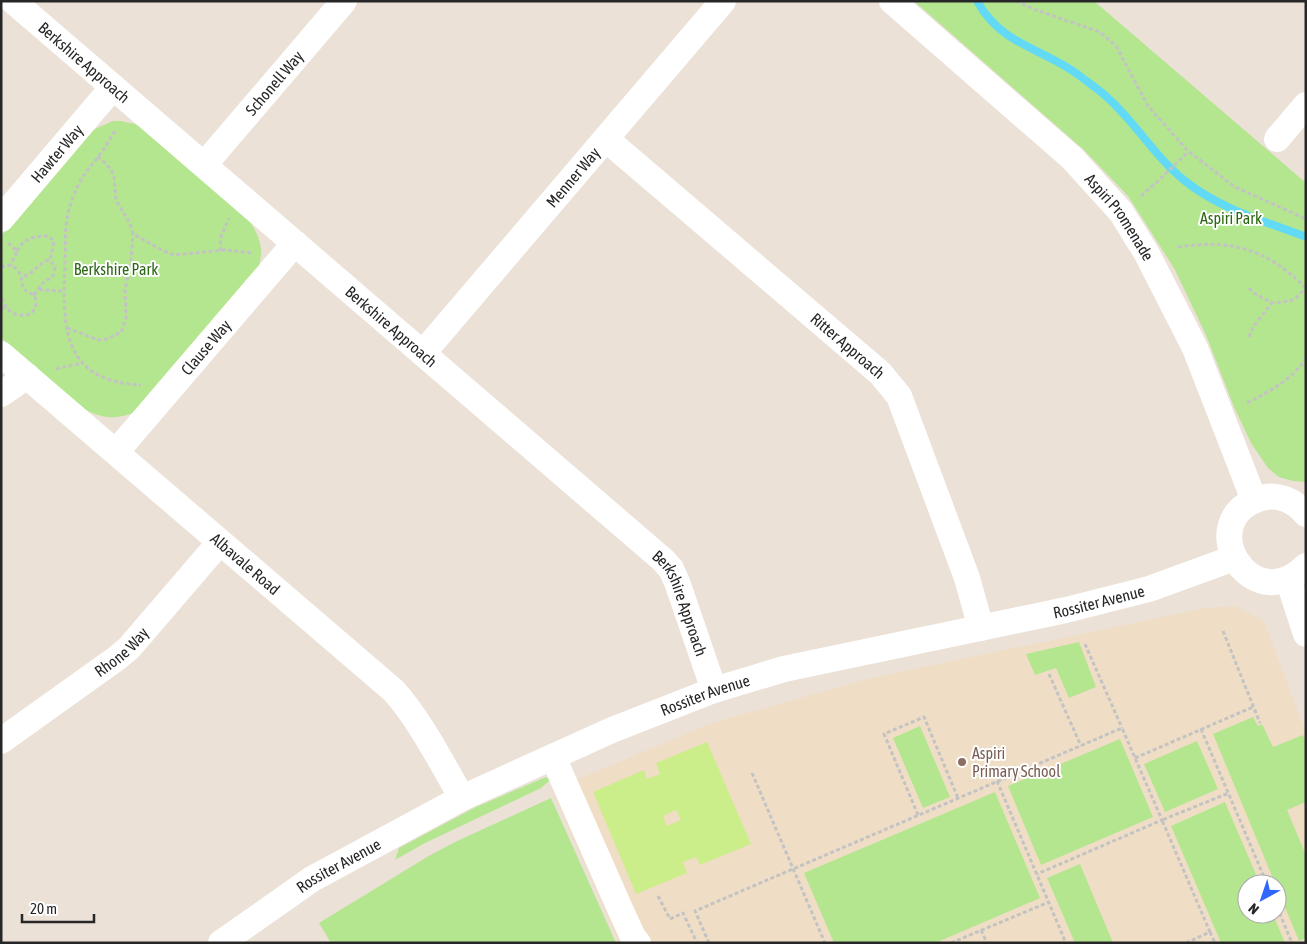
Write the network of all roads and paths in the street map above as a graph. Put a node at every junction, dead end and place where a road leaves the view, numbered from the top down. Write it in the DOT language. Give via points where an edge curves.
graph roads {
  1 [pos="13,1"];
  2 [pos="344,1"];
  3 [pos="723,1"];
  4 [pos="892,1"];
  5 [pos="1016,1"];
  6 [pos="113,87"];
  7 [pos="1306,104"];
  8 [pos="115,131"];
  9 [pos="1277,138"];
  10 [pos="606,139"];
  11 [pos="1188,152"];
  12 [pos="98,156"];
  13 [pos="204,165"];
  14 [pos="1141,196"];
  15 [pos="232,211"];
  16 [pos="1306,219"];
  17 [pos="2,228"];
  18 [pos="133,234"];
  19 [pos="295,243"];
  20 [pos="1178,247"];
  21 [pos="17,251"];
  22 [pos="221,251"];
  23 [pos="258,254"];
  24 [pos="50,260"];
  25 [pos="11,265"];
  26 [pos="1,268"];
  27 [pos="22,277"];
  28 [pos="1249,288"];
  29 [pos="1306,288"];
  30 [pos="39,289"];
  31 [pos="63,291"];
  32 [pos="34,295"];
  33 [pos="1,296"];
  34 [pos="1272,303"];
  35 [pos="5,306"];
  36 [pos="1,310"];
  37 [pos="67,328"];
  38 [pos="1249,337"];
  39 [pos="423,353"];
  40 [pos="1,354"];
  41 [pos="1306,358"];
  42 [pos="82,363"];
  43 [pos="54,370"];
  44 [pos="27,376"];
  45 [pos="172,386"];
  46 [pos="1,394"];
  47 [pos="1247,403"];
  48 [pos="116,452"];
  49 [pos="1254,500"];
  50 [pos="1306,514"];
  51 [pos="220,542"];
  52 [pos="1234,558"];
  53 [pos="1297,572"];
  54 [pos="980,628"];
  55 [pos="1223,631"];
  56 [pos="1306,634"];
  57 [pos="1085,644"];
  58 [pos="1049,674"];
  59 [pos="714,690"];
  60 [pos="1253,707"];
  61 [pos="1260,723"];
  62 [pos="1122,728"];
  63 [pos="1201,729"];
  64 [pos="1,741"];
  65 [pos="1081,746"];
  66 [pos="554,757"];
  67 [pos="1135,758"];
  68 [pos="752,773"];
  69 [pos="997,781"];
  70 [pos="1229,792"];
  71 [pos="462,798"];
  72 [pos="958,798"];
  73 [pos="918,815"];
  74 [pos="1162,820"];
  75 [pos="794,868"];
  76 [pos="1037,874"];
  77 [pos="1263,874"];
  78 [pos="658,896"];
  79 [pos="1049,902"];
  80 [pos="1284,924"];
  81 [pos="981,930"];
  82 [pos="1210,932"];
  83 [pos="221,943"];
  84 [pos="638,943"];
  85 [pos="697,943"];
  86 [pos="709,943"];
  87 [pos="825,943"];
  88 [pos="951,943"];
  89 [pos="987,943"];
  90 [pos="1066,943"];
  91 [pos="1186,943"];
  92 [pos="1215,943"];
  93 [pos="1292,943"];
  1 -- 6 [label="street, Berkshire Approach"];
  2 -- 13 [label="street, Schonell Way"];
  3 -- 10 [label="street, Menner Way"];
  4 -- 49 [label="street, Aspiri Promenade" via="1072,158 1121,212 1147,254 1195,348"];
  5 -- 11 [label="path" via="1100,32 1108,38 1123,56 1148,106"];
  6 -- 13 [label="street, Berkshire Approach"];
  6 -- 17 [label="street, Hawter Way"];
  7 -- 9 [label="street"];
  8 -- 12 [label="path"];
  10 -- 39 [label="street, Menner Way"];
  10 -- 54 [label="street, Ritter Approach" via="880,373 900,396 967,578"];
  11 -- 14 [label="path"];
  11 -- 16 [label="path" via="1235,187"];
  12 -- 18 [label="path" via="114,175 116,200"];
  12 -- 31 [label="path" via="81,180 67,216"];
  13 -- 19 [label="street, Berkshire Approach"];
  15 -- 22 [label="path" via="220,239"];
  17 -- 21 [label="path"];
  18 -- 22 [label="path" via="174,255"];
  18 -- 37 [label="path" via="125,290 126,319 120,332 98,340"];
  19 -- 39 [label="street, Berkshire Approach"];
  19 -- 45 [label="street, Clause Way"];
  20 -- 29 [label="path" via="1218,244 1244,247 1289,271"];
  21 -- 24 [label="path" via="29,238 48,236 54,241"];
  21 -- 25 [label="path"];
  22 -- 23 [label="path"];
  24 -- 27 [label="path"];
  24 -- 30 [label="path" via="55,267 54,276"];
  25 -- 26 [label="path"];
  25 -- 27 [label="path"];
  27 -- 32 [label="path" via="24,289"];
  28 -- 34 [label="path"];
  29 -- 34 [label="path" via="1290,301"];
  30 -- 31 [label="path"];
  30 -- 32 [label="path"];
  31 -- 37 [label="path"];
  32 -- 35 [label="path" via="35,310 30,314 21,316"];
  33 -- 35 [label="path"];
  34 -- 38 [label="path"];
  35 -- 36 [label="path"];
  37 -- 42 [label="path" via="72,347"];
  39 -- 59 [label="street, Berkshire Approach" via="671,569"];
  40 -- 44 [label="street, Albavale Road"];
  41 -- 47 [label="path" via="1280,386"];
  42 -- 43 [label="path"];
  42 -- 45 [label="path" via="94,372 116,380"];
  44 -- 46 [label="street"];
  44 -- 48 [label="street, Albavale Road"];
  45 -- 48 [label="street, Clause Way"];
  48 -- 51 [label="street, Albavale Road"];
  49 -- 50 [label="street" via="1278,496 1290,500"];
  49 -- 52 [label="street" via="1233,520 1229,539"];
  51 -- 64 [label="street, Rhone Way" via="129,648"];
  51 -- 71 [label="street, Albavale Road" via="394,691 432,744"];
  52 -- 53 [label="street" via="1242,570 1268,582"];
  52 -- 54 [label="street, Rossiter Avenue" via="1149,589"];
  53 -- 56 [label="street"];
  54 -- 59 [label="street, Rossiter Avenue" via="784,669"];
  55 -- 60 [label="path"];
  57 -- 62 [label="path"];
  58 -- 65 [label="path"];
  59 -- 66 [label="street, Rossiter Avenue" via="612,730"];
  60 -- 61 [label="path"];
  60 -- 63 [label="path"];
  62 -- 65 [label="path"];
  62 -- 67 [label="path"];
  63 -- 67 [label="path"];
  63 -- 70 [label="path"];
  65 -- 69 [label="path"];
  66 -- 71 [label="street, Rossiter Avenue"];
  66 -- 84 [label="street"];
  67 -- 74 [label="path"];
  68 -- 75 [label="path"];
  69 -- 72 [label="path"];
  69 -- 76 [label="path"];
  70 -- 74 [label="path"];
  70 -- 77 [label="path"];
  71 -- 83 [label="street, Rossiter Avenue" via="312,879"];
  72 -- 73 [label="path"];
  72 -- 73 [label="path" via="924,718 884,734"];
  73 -- 75 [label="path"];
  74 -- 76 [label="path"];
  74 -- 82 [label="path"];
  75 -- 86 [label="path" via="695,911"];
  75 -- 87 [label="path"];
  76 -- 79 [label="path"];
  78 -- 85 [label="path" via="670,918 683,913"];
  79 -- 81 [label="path"];
  79 -- 90 [label="path"];
  80 -- 93 [label="path"];
  81 -- 88 [label="path"];
  81 -- 89 [label="path"];
  82 -- 91 [label="path"];
  82 -- 92 [label="path"];
}
